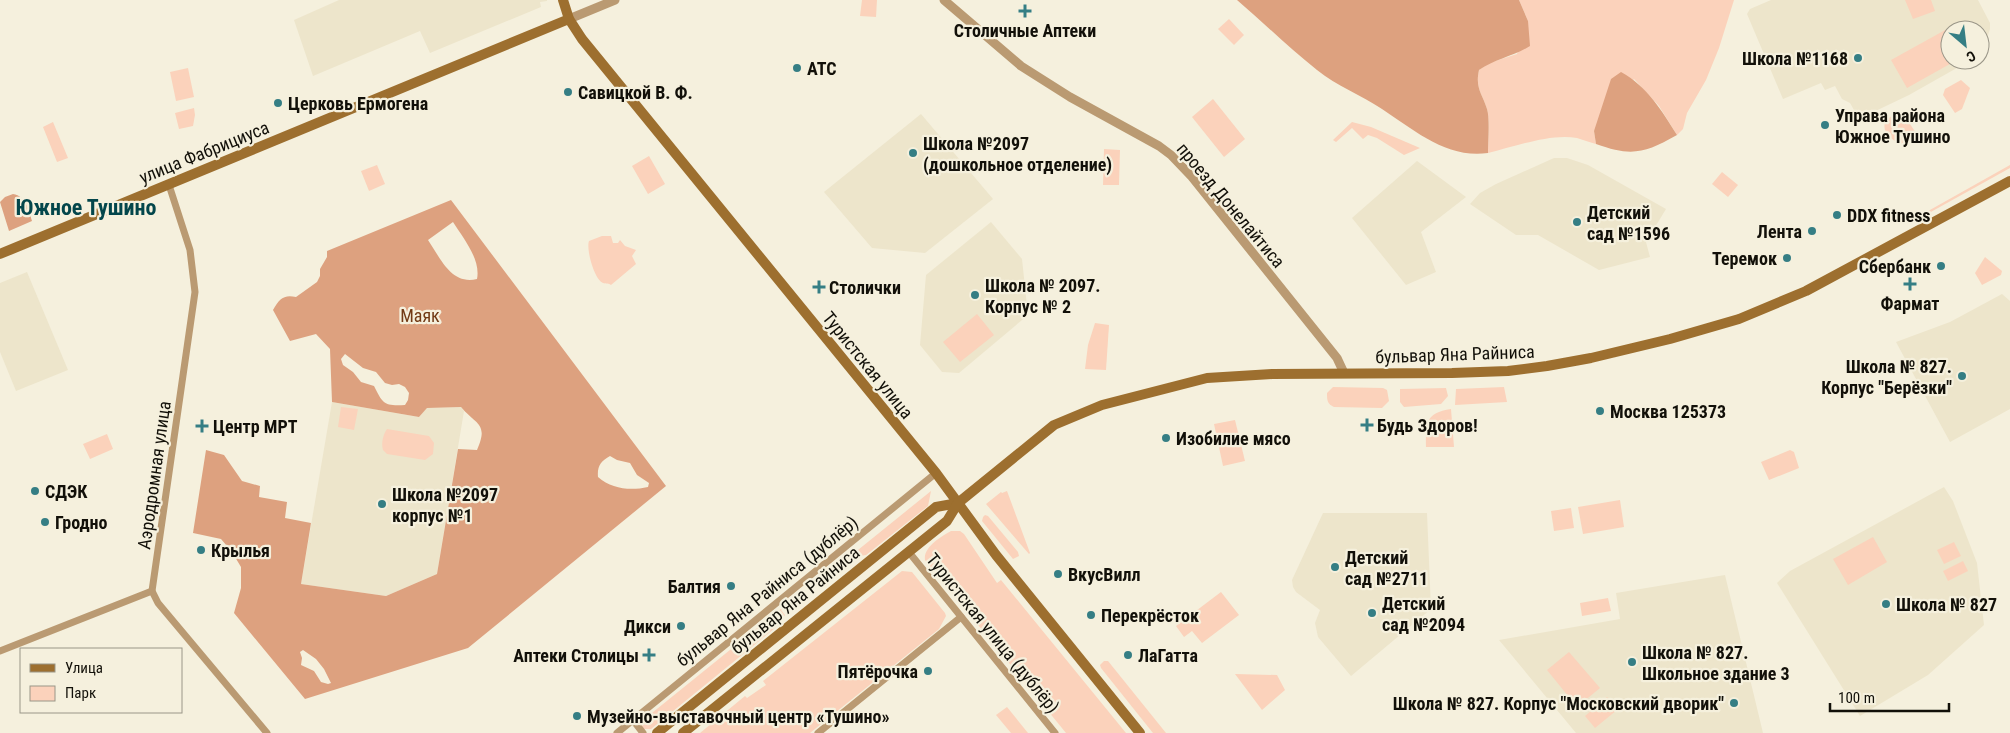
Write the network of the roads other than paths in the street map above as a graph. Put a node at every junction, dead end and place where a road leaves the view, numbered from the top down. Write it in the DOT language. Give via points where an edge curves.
graph roads {
  1 [pos="562,0"];
  2 [pos="615,0"];
  3 [pos="944,0"];
  4 [pos="569,19"];
  5 [pos="2010,181"];
  6 [pos="169,184"];
  7 [pos="0,254"];
  8 [pos="1344,373"];
  9 [pos="936,473"];
  10 [pos="958,503"];
  11 [pos="908,552"];
  12 [pos="152,591"];
  13 [pos="961,617"];
  14 [pos="0,651"];
  15 [pos="632,720"];
  16 [pos="267,733"];
  17 [pos="617,733"];
  18 [pos="643,733"];
  19 [pos="657,733"];
  20 [pos="683,733"];
  21 [pos="818,733"];
  22 [pos="1055,733"];
  23 [pos="1140,733"];
  1 -- 4 [label="main road, Туристская улица"];
  2 -- 4 [label="street, улица Фабрициуса"];
  3 -- 8 [label="street, проезд Донелайтиса" via="1021,66 1070,97 1146,137 1171,155 1337,358"];
  4 -- 6 [label="main road, улица Фабрициуса"];
  4 -- 9 [label="main road, Туристская улица" via="606,70"];
  5 -- 8 [label="main road, бульвар Яна Райниса" via="1806,291 1712,328 1591,358 1527,369 1468,373"];
  6 -- 7 [label="main road, улица Фабрициуса"];
  6 -- 12 [label="street, Аэродромная улица" via="190,250 195,292"];
  8 -- 10 [label="main road, бульвар Яна Райниса" via="1207,378 1102,405 1054,425"];
  9 -- 10 [label="main road, Туристская улица"];
  9 -- 15 [label="street, бульвар Яна Райниса (дублёр)"];
  10 -- 11 [label="main road, бульвар Яна Райниса" via="947,521"];
  10 -- 19 [label="main road, бульвар Яна Райниса" via="936,507"];
  10 -- 23 [label="main road, Туристская улица"];
  11 -- 13 [label="street, Туристская улица (дублёр)"];
  11 -- 20 [label="main road, бульвар Яна Райниса"];
  12 -- 14 [label="street"];
  12 -- 16 [label="street" via="158,603"];
  13 -- 21 [label="street"];
  13 -- 22 [label="street, Туристская улица (дублёр)"];
  15 -- 17 [label="street, бульвар Яна Райниса (дублёр)"];
  15 -- 18 [label="street"];
}
